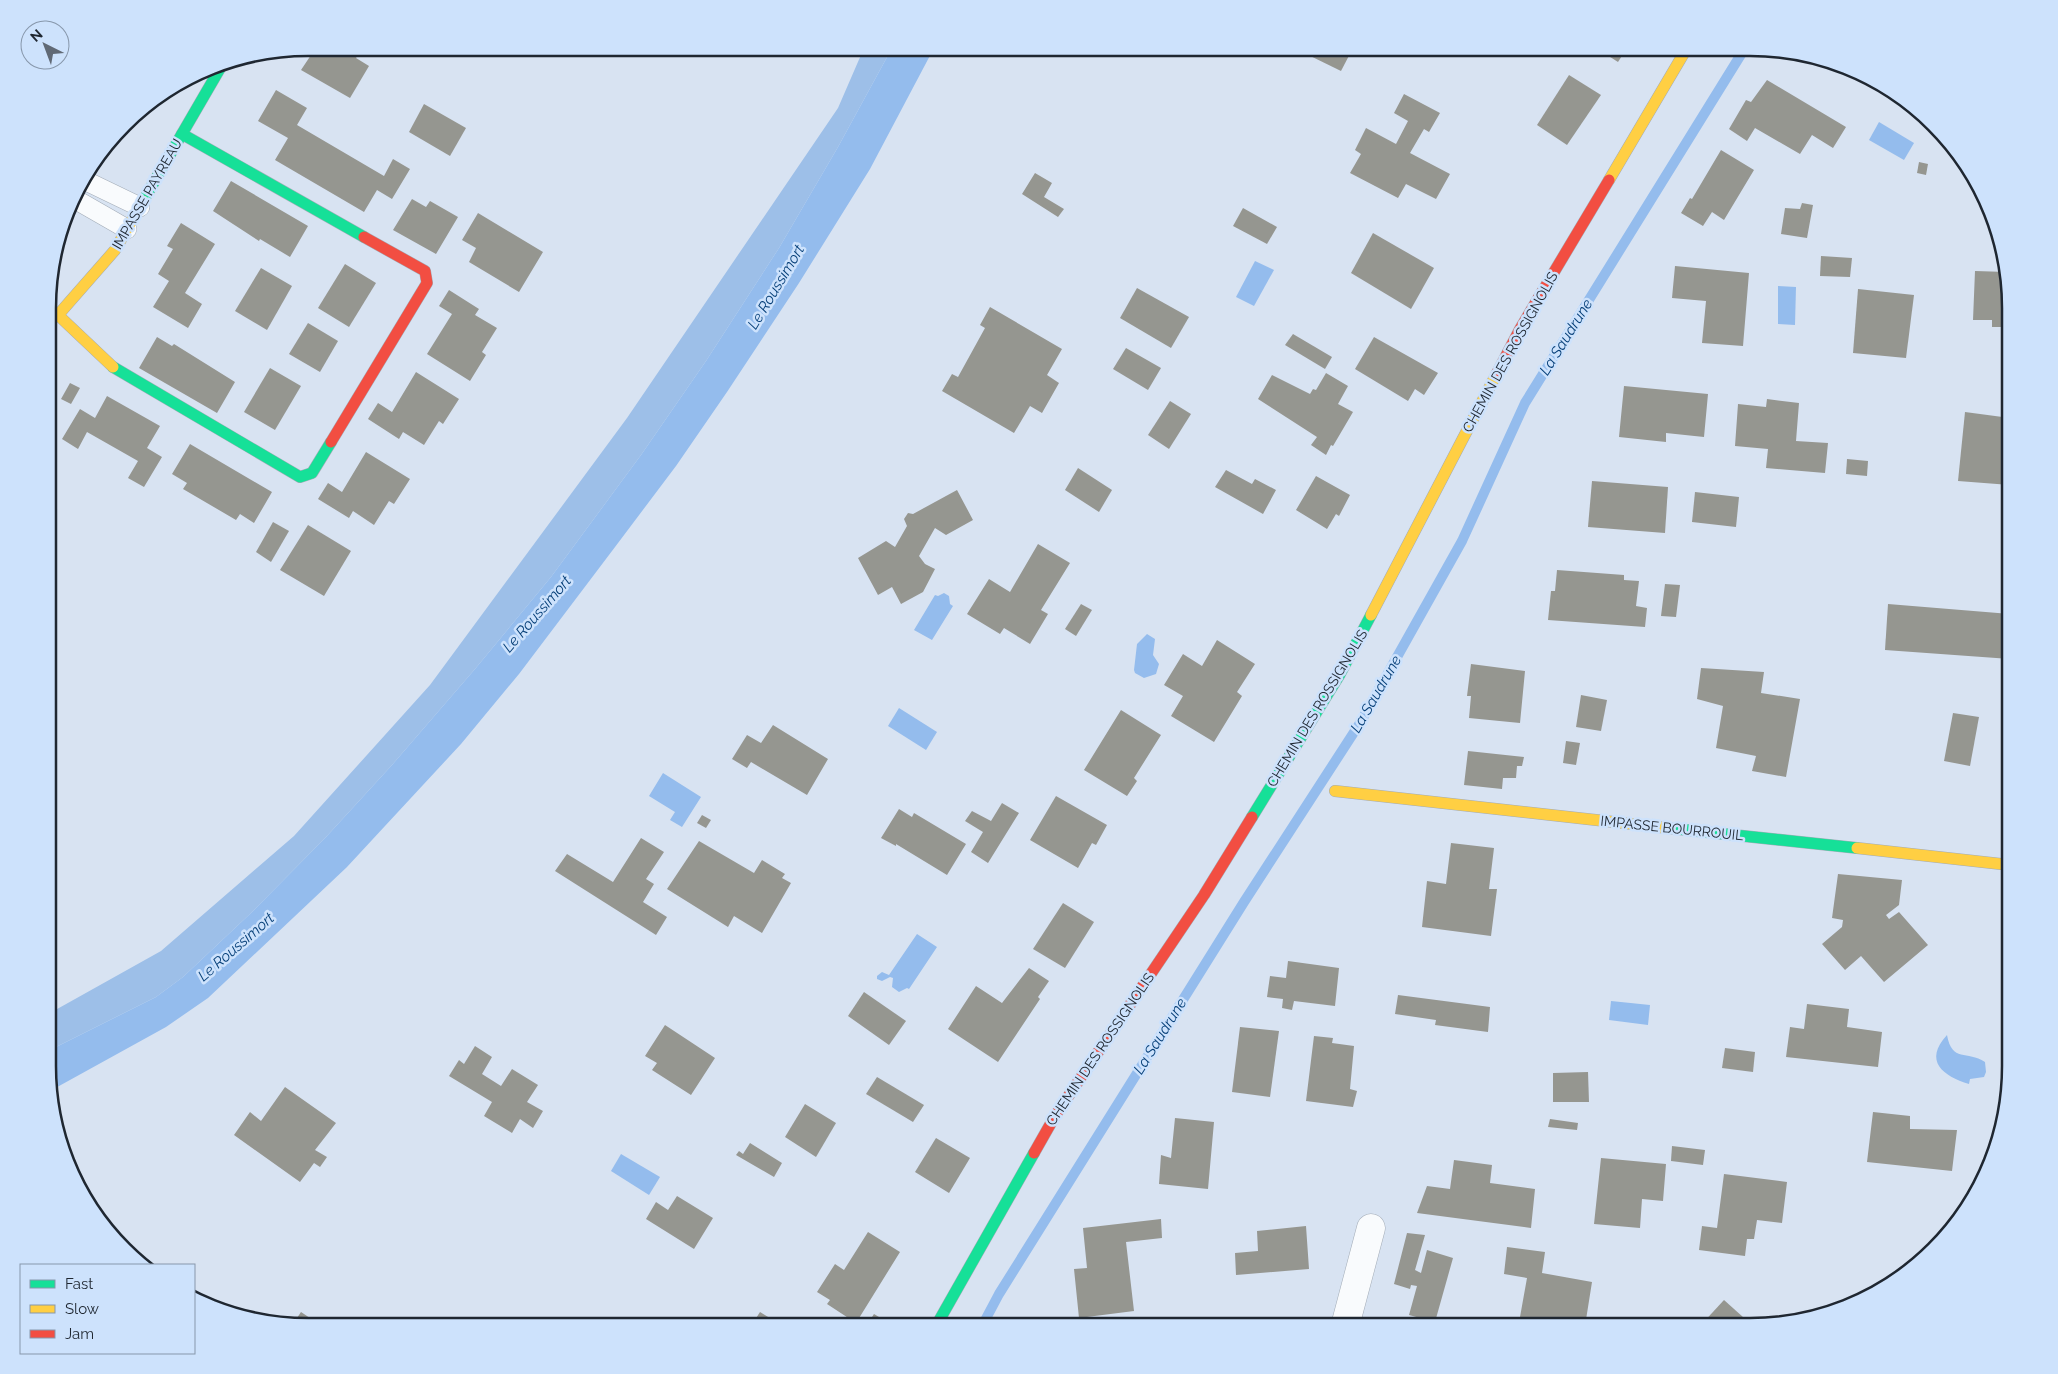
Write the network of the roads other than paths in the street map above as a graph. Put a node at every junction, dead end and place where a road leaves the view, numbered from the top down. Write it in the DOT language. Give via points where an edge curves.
graph roads {
  1 [pos="1682,56"];
  2 [pos="217,73"];
  3 [pos="182,134"];
  4 [pos="90,183"];
  5 [pos="80,202"];
  6 [pos="140,208"];
  7 [pos="127,230"];
  8 [pos="1335,791"];
  9 [pos="2002,864"];
  10 [pos="1371,1228"];
  11 [pos="940,1318"];
  12 [pos="1347,1318"];
  1 -- 11 [label="street, CHEMIN DES ROSSIGNOLIS" via="1520,329 1340,674 1204,894 1054,1116"];
  2 -- 3 [label="street, IMPASSE PAYREAU"];
  3 -- 6 [label="street, IMPASSE PAYREAU"];
  3 -- 7 [label="street, IMPASSE PAYREAU" via="425,271 427,282 312,473 300,477 117,371 58,315 115,250"];
  4 -- 6 [label="lane"];
  5 -- 7 [label="lane"];
  6 -- 7 [label="street, IMPASSE PAYREAU"];
  8 -- 9 [label="street, IMPASSE BOURROUIL"];
  10 -- 12 [label="street"];
}
